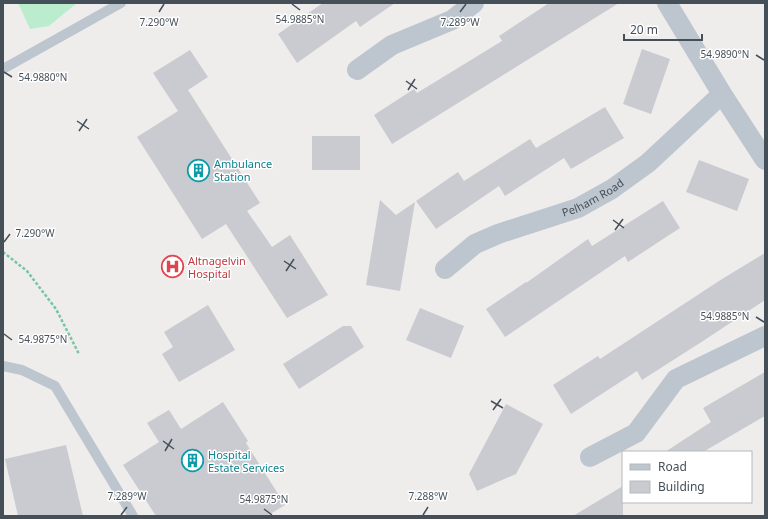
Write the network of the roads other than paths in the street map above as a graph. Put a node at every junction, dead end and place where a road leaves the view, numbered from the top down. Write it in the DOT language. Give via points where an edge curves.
graph roads {
  1 [pos="121,3"];
  2 [pos="474,3"];
  3 [pos="667,3"];
  4 [pos="3,69"];
  5 [pos="357,70"];
  6 [pos="722,94"];
  7 [pos="765,160"];
  8 [pos="445,269"];
  9 [pos="765,336"];
  10 [pos="3,366"];
  11 [pos="590,457"];
  12 [pos="133,516"];
  1 -- 4 [label="lane"];
  2 -- 5 [label="street" via="452,20 392,44"];
  3 -- 6 [label="street"];
  6 -- 7 [label="street"];
  6 -- 8 [label="street, Pelham Road" via="648,163 612,189 578,208 475,244"];
  9 -- 11 [label="street" via="676,380 636,433"];
  10 -- 12 [label="lane" via="22,370 55,386"];
}
